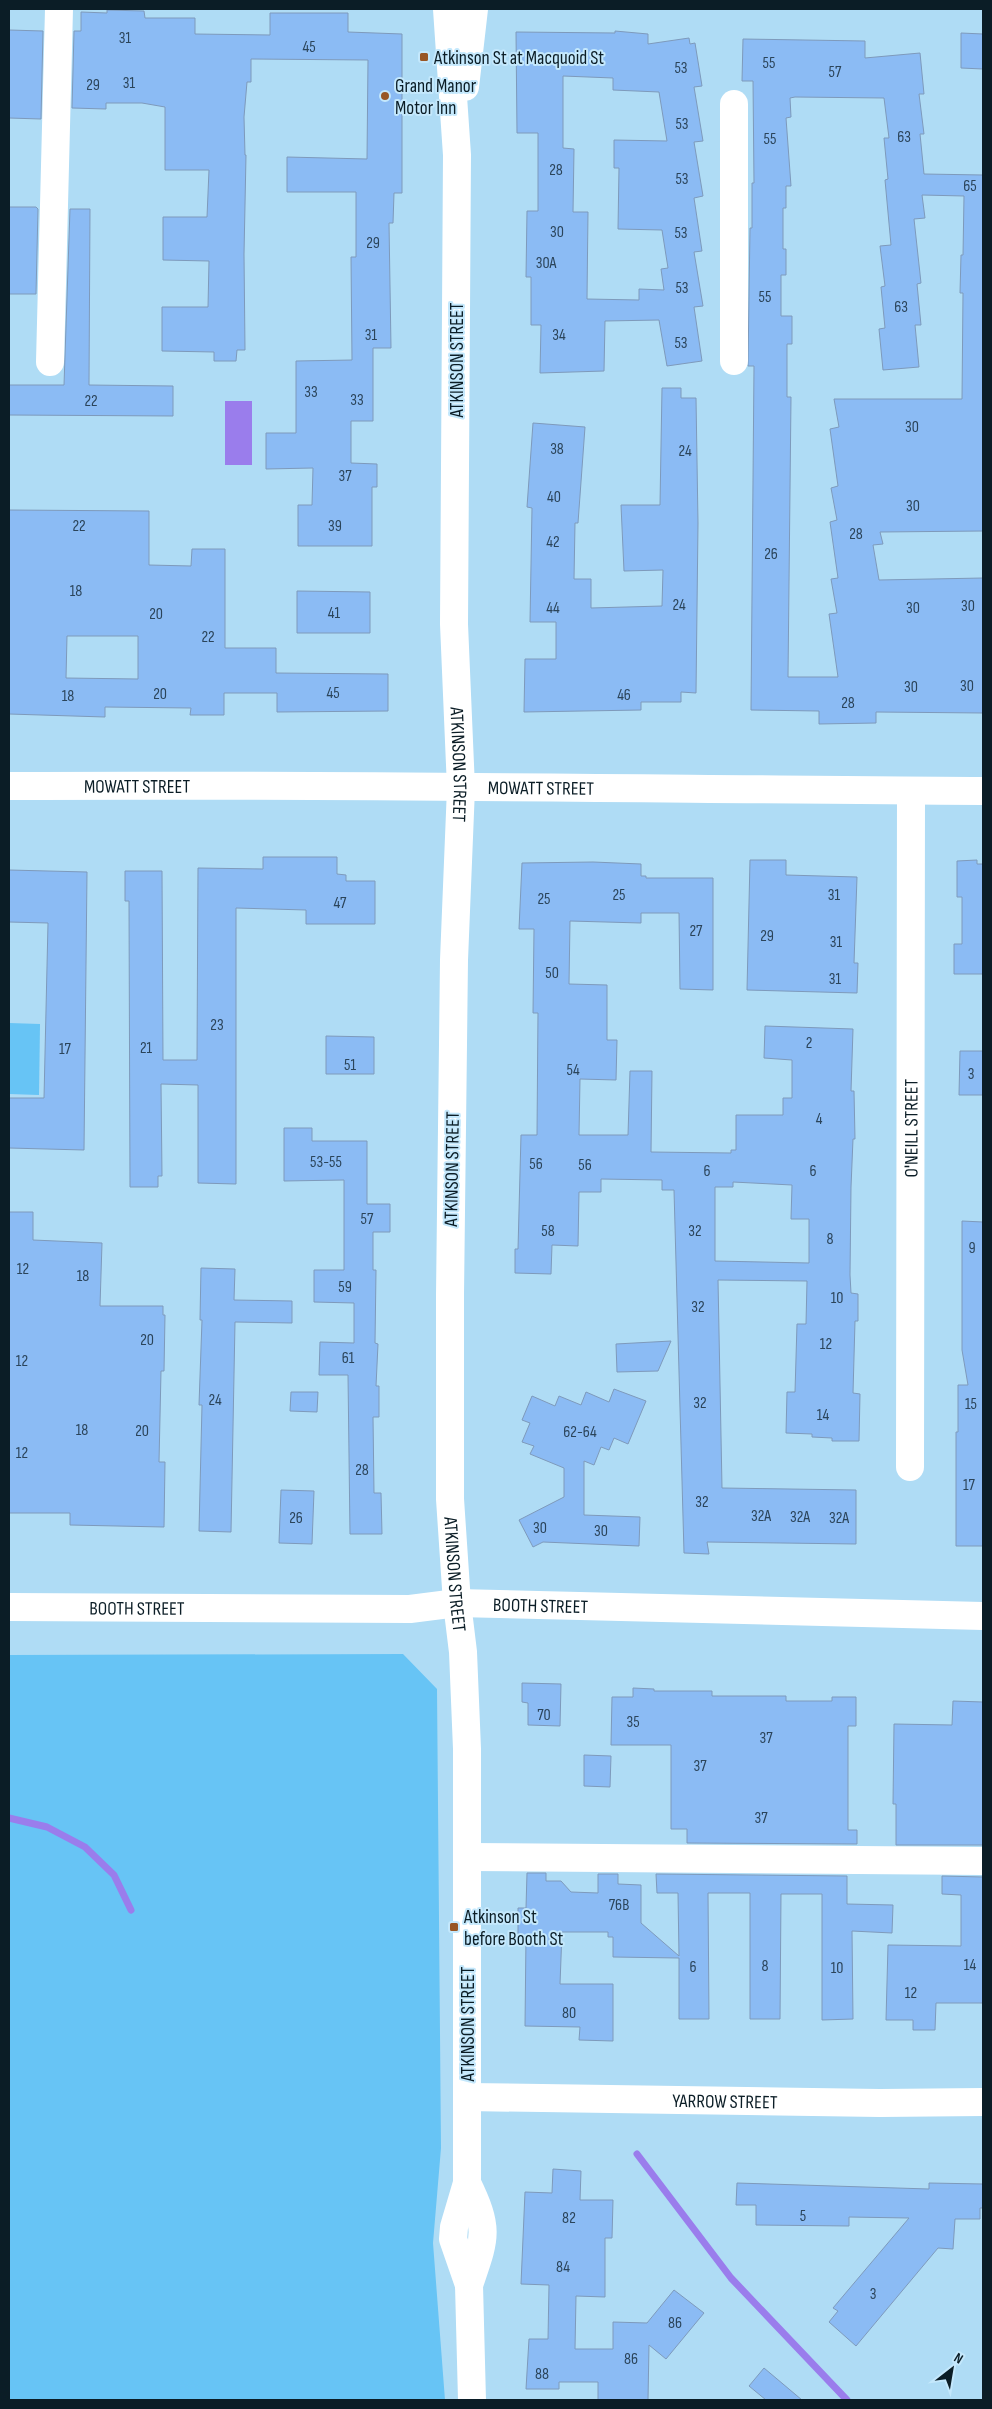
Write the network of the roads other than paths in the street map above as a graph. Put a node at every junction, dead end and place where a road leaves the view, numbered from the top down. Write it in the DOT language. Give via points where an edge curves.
graph roads {
  1 [pos="59,9"];
  2 [pos="447,9"];
  3 [pos="474,9"];
  4 [pos="734,104"];
  5 [pos="457,155"];
  6 [pos="734,361"];
  7 [pos="50,362"];
  8 [pos="9,786"];
  9 [pos="461,788"];
  10 [pos="911,791"];
  11 [pos="983,791"];
  12 [pos="910,1467"];
  13 [pos="457,1603"];
  14 [pos="9,1608"];
  15 [pos="983,1616"];
  16 [pos="467,1857"];
  17 [pos="983,1861"];
  18 [pos="467,2097"];
  19 [pos="983,2102"];
  20 [pos="472,2400"];
  1 -- 7 [label="street"];
  2 -- 5 [label="street, ATKINSON STREET"];
  3 -- 5 [label="street, ATKINSON STREET"];
  4 -- 6 [label="street"];
  5 -- 9 [label="street, ATKINSON STREET" via="454,624"];
  8 -- 9 [label="street, MOWATT STREET"];
  9 -- 10 [label="street, MOWATT STREET"];
  9 -- 13 [label="street, ATKINSON STREET" via="454,960 450,1295 450,1499"];
  10 -- 11 [label="street, MOWATT STREET"];
  10 -- 12 [label="street, O'NEILL STREET"];
  13 -- 14 [label="street, BOOTH STREET" via="402,1609"];
  13 -- 15 [label="street, BOOTH STREET"];
  13 -- 16 [label="street, ATKINSON STREET" via="465,1700"];
  16 -- 17 [label="street"];
  16 -- 18 [label="street, ATKINSON STREET"];
  18 -- 19 [label="street, YARROW STREET"];
  18 -- 20 [label="street, ATKINSON STREET" via="467,2183 453,2233 469,2285"];
}
